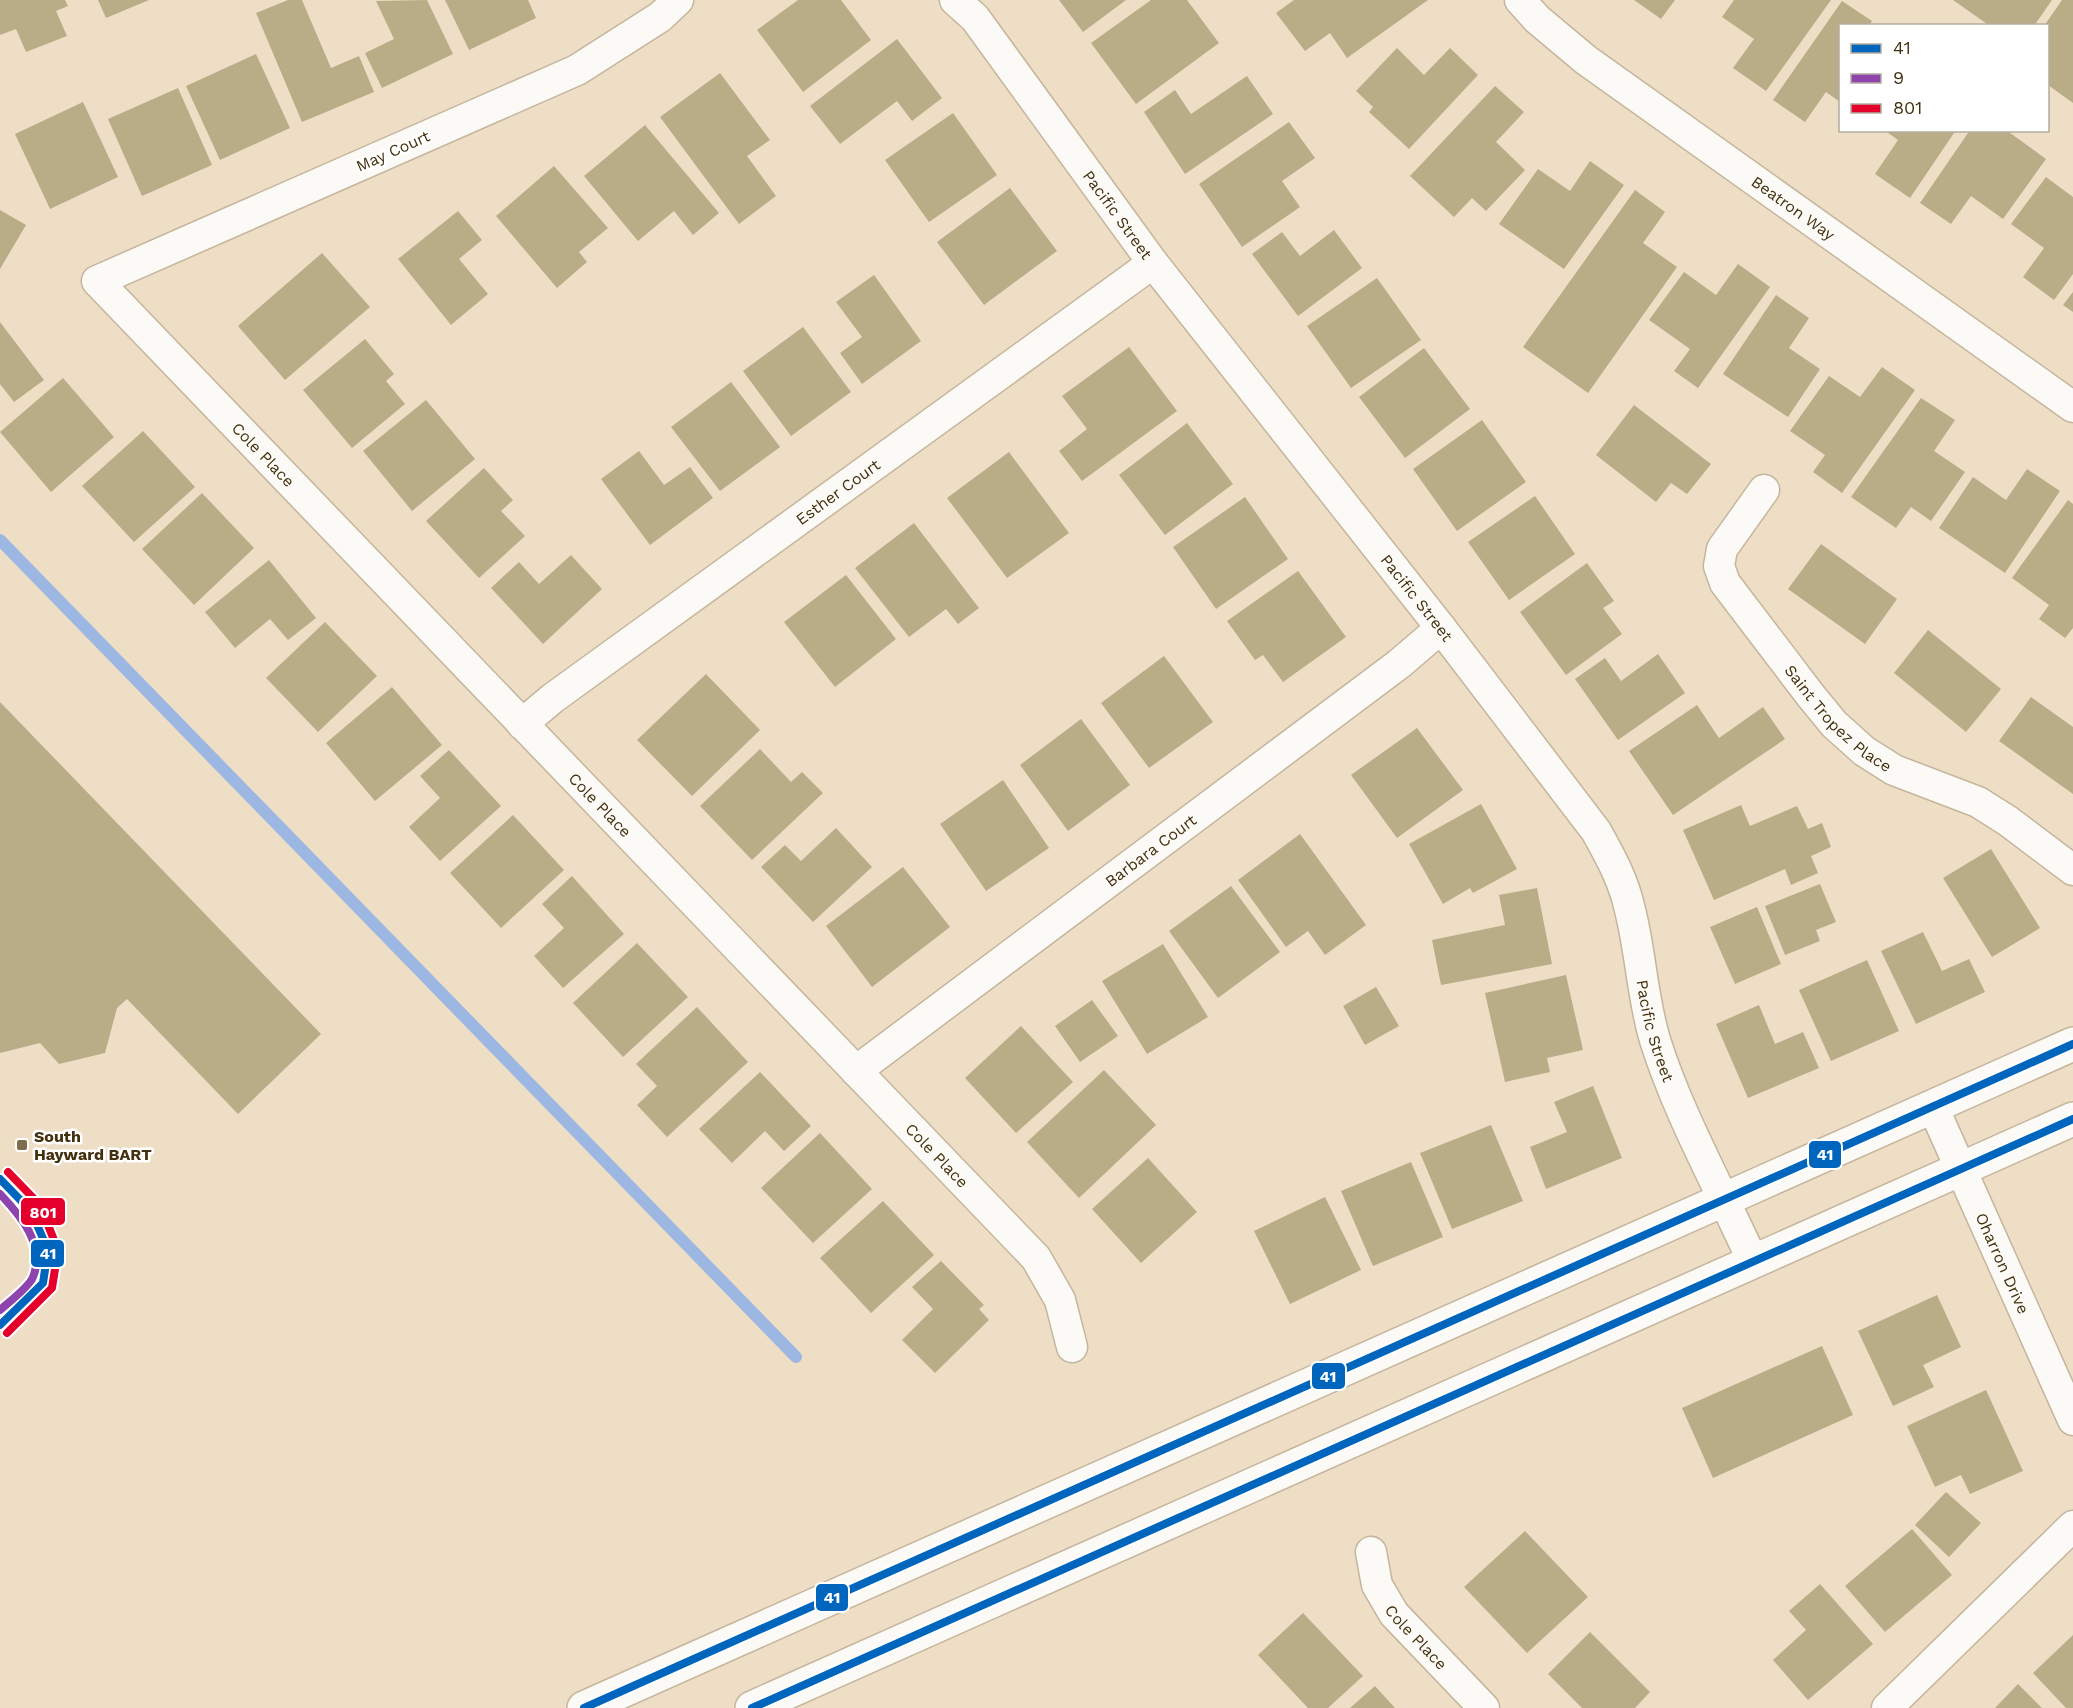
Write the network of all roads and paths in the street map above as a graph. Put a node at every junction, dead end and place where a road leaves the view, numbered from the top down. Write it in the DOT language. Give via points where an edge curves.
graph roads {
  1 [pos="678,0"];
  2 [pos="955,0"];
  3 [pos="1520,0"];
  4 [pos="1153,263"];
  5 [pos="97,281"];
  6 [pos="2073,407"];
  7 [pos="1764,490"];
  8 [pos="1442,628"];
  9 [pos="522,723"];
  10 [pos="2073,870"];
  11 [pos="2073,1044"];
  12 [pos="856,1071"];
  13 [pos="1933,1107"];
  14 [pos="2073,1119"];
  15 [pos="1961,1169"];
  16 [pos="1725,1199"];
  17 [pos="1753,1262"];
  18 [pos="1072,1347"];
  19 [pos="2073,1420"];
  20 [pos="2073,1526"];
  21 [pos="1371,1552"];
  22 [pos="584,1708"];
  23 [pos="752,1708"];
  24 [pos="1484,1708"];
  25 [pos="1887,1708"];
  1 -- 5 [label="street, May Court" via="660,17 577,70"];
  2 -- 4 [label="street, Pacific Street" via="975,18"];
  3 -- 6 [label="street, Beatron Way" via="1586,60"];
  4 -- 8 [label="street, Pacific Street"];
  4 -- 9 [label="street, Esther Court"];
  5 -- 9 [label="street, Cole Place"];
  7 -- 10 [label="street, Saint Tropez Place" via="1722,549 1719,566 1725,583 1810,696 1864,751 1894,770 1978,802"];
  8 -- 12 [label="street, Barbara Court"];
  8 -- 16 [label="street, Pacific Street" via="1596,831 1616,866 1630,909 1656,1041"];
  9 -- 12 [label="street, Cole Place"];
  11 -- 13 [label="main road"];
  12 -- 18 [label="street, Cole Place" via="1036,1258 1060,1300"];
  13 -- 15 [label="street, Oharron Drive"];
  13 -- 16 [label="main road"];
  14 -- 15 [label="main road"];
  15 -- 17 [label="main road"];
  15 -- 19 [label="street, Oharron Drive"];
  16 -- 17 [label="street, Pacific Street"];
  16 -- 22 [label="main road"];
  17 -- 23 [label="main road"];
  20 -- 25 [label="street"];
  21 -- 24 [label="street, Cole Place" via="1377,1585 1394,1614"];
}
